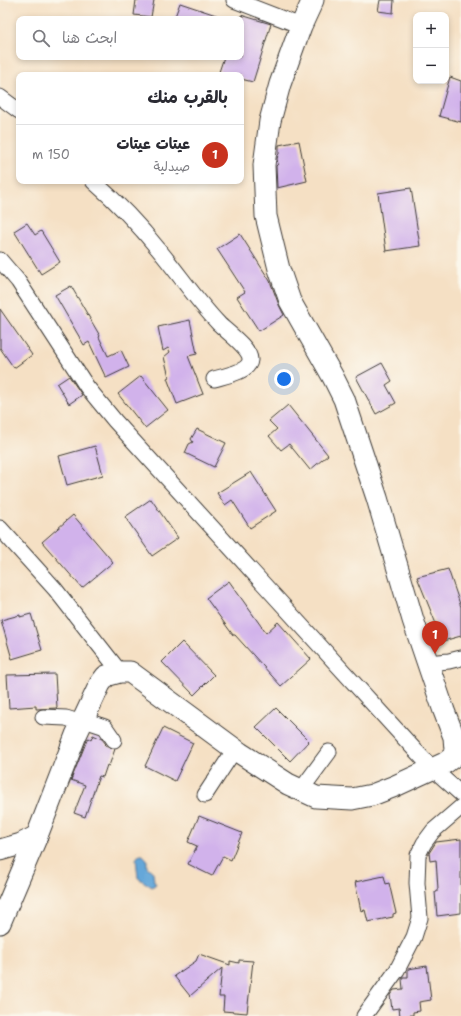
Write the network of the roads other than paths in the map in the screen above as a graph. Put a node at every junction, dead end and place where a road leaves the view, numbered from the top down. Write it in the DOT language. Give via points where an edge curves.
graph roads {
  1 [pos="234,0"];
  2 [pos="313,0"];
  3 [pos="301,26"];
  4 [pos="0,96"];
  5 [pos="16,109"];
  6 [pos="96,184"];
  7 [pos="0,260"];
  8 [pos="214,378"];
  9 [pos="0,528"];
  10 [pos="461,658"];
  11 [pos="428,663"];
  12 [pos="120,672"];
  13 [pos="42,717"];
  14 [pos="83,721"];
  15 [pos="114,740"];
  16 [pos="235,749"];
  17 [pos="329,752"];
  18 [pos="433,768"];
  19 [pos="301,790"];
  20 [pos="461,794"];
  21 [pos="205,795"];
  22 [pos="461,807"];
  23 [pos="37,836"];
  24 [pos="0,850"];
  25 [pos="0,922"];
  26 [pos="364,1016"];
  1 -- 3 [label="street"];
  2 -- 3 [label="main road"];
  3 -- 11 [label="main road" via="270,121 264,165 266,216 279,269 290,300 344,399"];
  4 -- 5 [label="street"];
  6 -- 8 [label="street" via="136,224 218,323 250,356 248,366 242,370"];
  7 -- 18 [label="street" via="18,281 87,387 115,422"];
  9 -- 12 [label="street" via="55,589"];
  10 -- 11 [label="street"];
  11 -- 18 [label="main road" via="456,743 453,757"];
  12 -- 14 [label="main road" via="106,676"];
  12 -- 16 [label="main road" via="130,672"];
  13 -- 14 [label="street"];
  14 -- 15 [label="street" via="105,727"];
  14 -- 23 [label="main road"];
  16 -- 19 [label="main road"];
  16 -- 21 [label="street"];
  17 -- 19 [label="street"];
  18 -- 19 [label="main road" via="395,786 352,800 316,797"];
  18 -- 20 [label="street"];
  22 -- 26 [label="street" via="433,831 418,855 420,918 414,937 397,970"];
  23 -- 24 [label="main road"];
  23 -- 25 [label="main road"];
}
